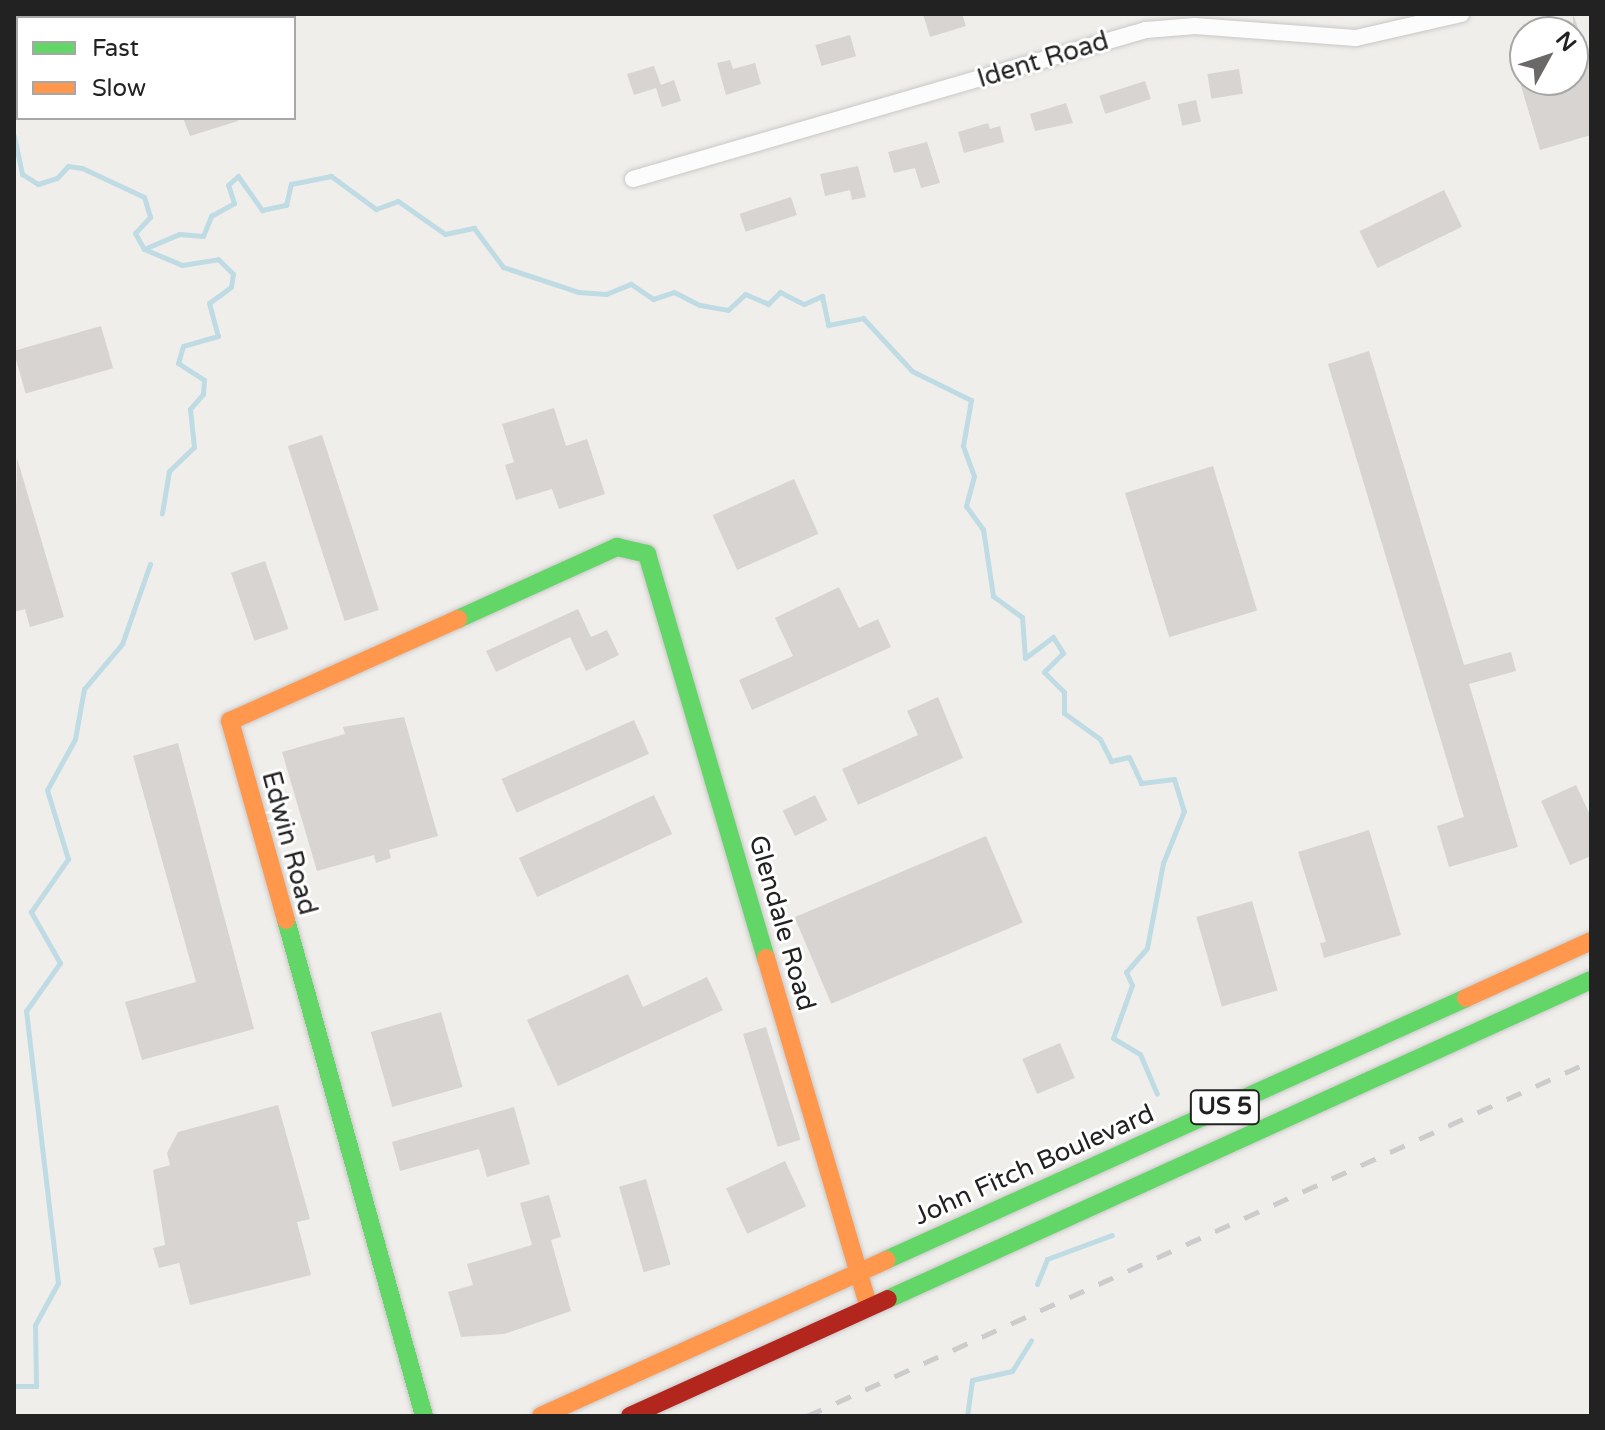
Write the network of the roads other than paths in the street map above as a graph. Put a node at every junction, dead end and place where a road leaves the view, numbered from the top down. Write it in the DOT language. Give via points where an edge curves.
graph roads {
  1 [pos="1461,14"];
  2 [pos="633,179"];
  3 [pos="647,554"];
  4 [pos="1591,941"];
  5 [pos="1591,980"];
  6 [pos="858,1272"];
  7 [pos="869,1307"];
  8 [pos="424,1416"];
  9 [pos="541,1416"];
  10 [pos="630,1416"];
  1 -- 2 [label="street, Ident Road" via="1356,38 1299,39 1195,26 1146,30"];
  3 -- 6 [label="main road, Glendale Road"];
  3 -- 8 [label="main road, Edwin Road" via="617,547 230,721"];
  4 -- 6 [label="main road, John Fitch Boulevard / US 5"];
  5 -- 7 [label="main road, US 5"];
  6 -- 7 [label="main road, Glendale Road"];
  6 -- 9 [label="main road, John Fitch Boulevard / US 5"];
  7 -- 10 [label="main road, US 5"];
}
